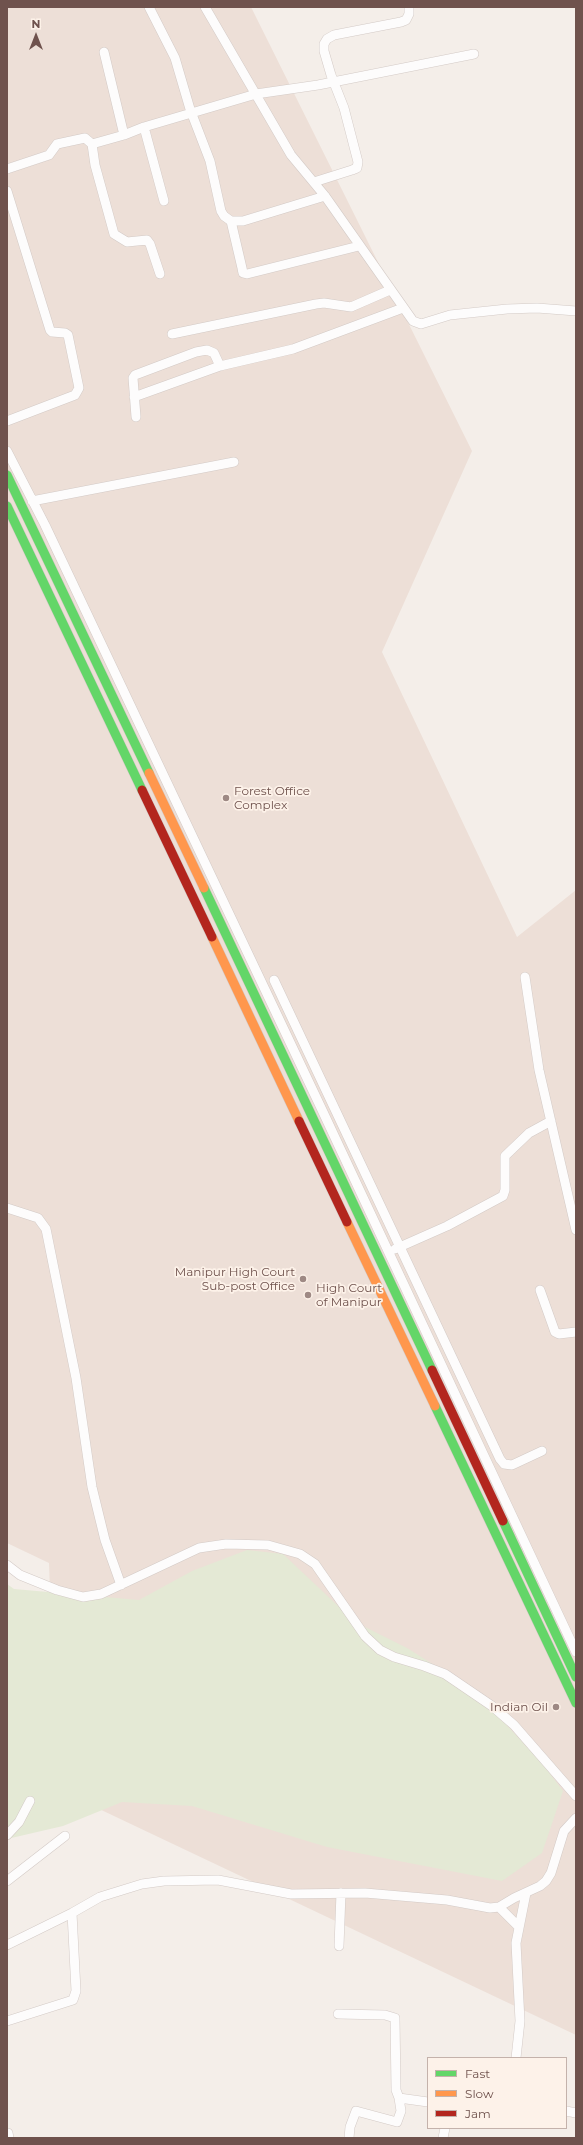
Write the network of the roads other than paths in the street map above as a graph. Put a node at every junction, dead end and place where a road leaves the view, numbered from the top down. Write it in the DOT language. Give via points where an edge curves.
graph roads {
  1 [pos="149,7"];
  2 [pos="206,7"];
  3 [pos="409,7"];
  4 [pos="104,52"];
  5 [pos="474,54"];
  6 [pos="334,81"];
  7 [pos="256,94"];
  8 [pos="192,114"];
  9 [pos="144,127"];
  10 [pos="124,135"];
  11 [pos="92,144"];
  12 [pos="7,169"];
  13 [pos="314,182"];
  14 [pos="7,191"];
  15 [pos="325,196"];
  16 [pos="164,200"];
  17 [pos="231,221"];
  18 [pos="359,246"];
  19 [pos="160,274"];
  20 [pos="390,290"];
  21 [pos="403,308"];
  22 [pos="576,311"];
  23 [pos="172,334"];
  24 [pos="220,366"];
  25 [pos="134,397"];
  26 [pos="136,417"];
  27 [pos="7,421"];
  28 [pos="7,451"];
  29 [pos="234,462"];
  30 [pos="7,475"];
  31 [pos="32,501"];
  32 [pos="7,506"];
  33 [pos="525,977"];
  34 [pos="274,980"];
  35 [pos="551,1122"];
  36 [pos="7,1208"];
  37 [pos="576,1229"];
  38 [pos="400,1247"];
  39 [pos="388,1251"];
  40 [pos="540,1290"];
  41 [pos="576,1332"];
  42 [pos="542,1451"];
  43 [pos="7,1565"];
  44 [pos="121,1585"];
  45 [pos="576,1652"];
  46 [pos="576,1677"];
  47 [pos="576,1703"];
  48 [pos="576,1796"];
  49 [pos="30,1800"];
  50 [pos="576,1818"];
  51 [pos="7,1835"];
  52 [pos="65,1836"];
  53 [pos="7,1881"];
  54 [pos="526,1892"];
  55 [pos="341,1893"];
  56 [pos="499,1907"];
  57 [pos="72,1914"];
  58 [pos="518,1926"];
  59 [pos="7,1945"];
  60 [pos="339,1946"];
  61 [pos="338,2014"];
  62 [pos="7,2021"];
  63 [pos="516,2057"];
  64 [pos="400,2098"];
  65 [pos="427,2102"];
  66 [pos="349,2138"];
  1 -- 8 [label="street" via="175,58"];
  2 -- 7 [label="street"];
  3 -- 6 [label="street" via="406,20 401,22 334,35 327,39 324,51"];
  4 -- 10 [label="street"];
  5 -- 6 [label="street"];
  6 -- 7 [label="street"];
  6 -- 13 [label="street" via="350,130 358,162 357,168"];
  7 -- 8 [label="street"];
  7 -- 13 [label="street" via="291,155"];
  8 -- 9 [label="street"];
  8 -- 17 [label="street" via="210,161 221,211"];
  9 -- 10 [label="street"];
  9 -- 16 [label="street"];
  10 -- 11 [label="street"];
  11 -- 12 [label="street" via="85,138 57,144 49,155"];
  11 -- 19 [label="street" via="95,165 114,234 127,242 147,240"];
  13 -- 15 [label="street"];
  14 -- 27 [label="street" via="50,330 68,335 79,388 75,395"];
  15 -- 17 [label="street" via="253,219"];
  15 -- 18 [label="street"];
  17 -- 18 [label="street" via="243,272 247,274"];
  18 -- 20 [label="street"];
  20 -- 21 [label="street"];
  20 -- 23 [label="street" via="351,307 324,303 308,305"];
  21 -- 22 [label="street" via="412,321 421,324 450,315 507,309"];
  21 -- 24 [label="street" via="293,349"];
  24 -- 25 [label="street"];
  24 -- 25 [label="street" via="211,351 196,352 135,375 132,378"];
  25 -- 26 [label="street"];
  28 -- 31 [label="street"];
  29 -- 31 [label="street"];
  30 -- 46 [label="highway" via="308,1106"];
  31 -- 39 [label="street"];
  32 -- 47 [label="highway"];
  33 -- 35 [label="street" via="539,1070"];
  34 -- 38 [label="street"];
  35 -- 37 [label="street"];
  35 -- 38 [label="street" via="529,1133 505,1156 503,1196 447,1226"];
  36 -- 44 [label="street" via="38,1218 46,1228 76,1378 92,1487 105,1540"];
  38 -- 39 [label="street"];
  38 -- 42 [label="street" via="500,1459 504,1464 512,1465"];
  39 -- 45 [label="street"];
  40 -- 41 [label="street" via="555,1332"];
  43 -- 44 [label="street" via="20,1574 57,1590 83,1597 102,1594"];
  44 -- 48 [label="street" via="199,1548 226,1544 261,1544 300,1554 315,1564 366,1636 380,1650 444,1674 492,1706 514,1724"];
  49 -- 51 [label="street" via="19,1822"];
  50 -- 54 [label="street" via="560,1838 551,1873 546,1881"];
  52 -- 53 [label="street"];
  54 -- 56 [label="street"];
  54 -- 58 [label="street"];
  55 -- 56 [label="street" via="447,1900 490,1908"];
  55 -- 57 [label="street" via="291,1894 218,1880 164,1881 110,1893 87,1903"];
  55 -- 60 [label="street"];
  56 -- 58 [label="street"];
  57 -- 59 [label="street"];
  57 -- 62 [label="street" via="76,1991 73,2000"];
  58 -- 63 [label="street" via="516,1972 520,2021"];
  61 -- 64 [label="street" via="385,2014 395,2018 396,2090"];
  64 -- 65 [label="street"];
  64 -- 66 [label="street" via="401,2111 397,2122 356,2111"];
}
